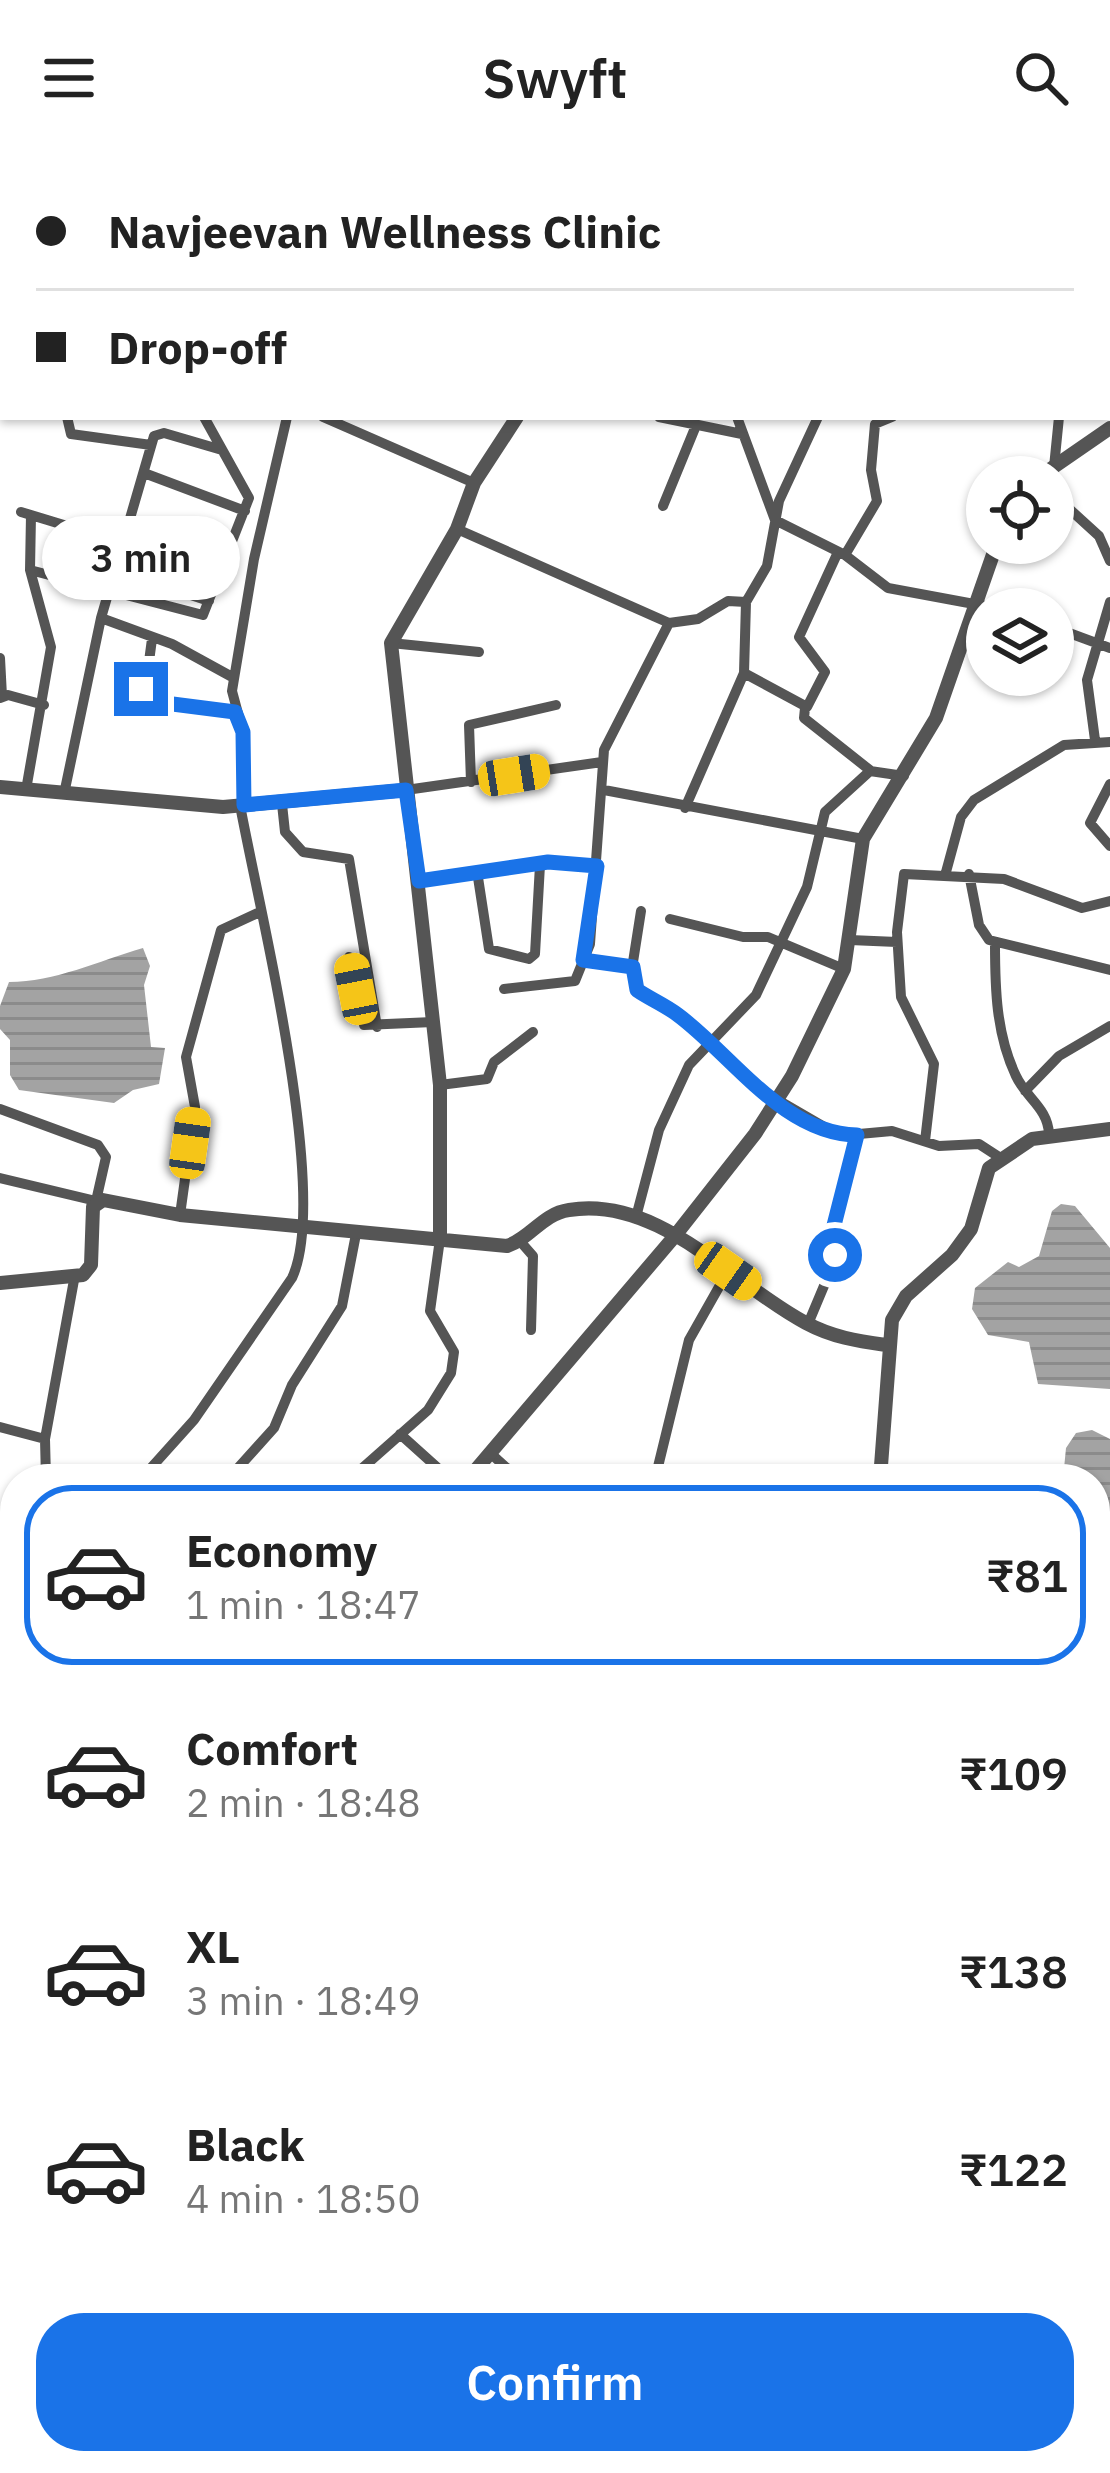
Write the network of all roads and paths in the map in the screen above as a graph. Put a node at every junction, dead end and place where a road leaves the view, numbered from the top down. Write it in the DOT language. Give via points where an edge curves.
graph roads {
  1 [pos="68,420"];
  2 [pos="206,420"];
  3 [pos="286,420"];
  4 [pos="329,420"];
  5 [pos="515,420"];
  6 [pos="669,420"];
  7 [pos="738,420"];
  8 [pos="817,420"];
  9 [pos="885,420"];
  10 [pos="1059,420"];
  11 [pos="694,428"];
  12 [pos="1110,428"];
  13 [pos="742,434"];
  14 [pos="151,445"];
  15 [pos="222,450"];
  16 [pos="1055,456"];
  17 [pos="1071,456"];
  18 [pos="144,473"];
  19 [pos="473,482"];
  20 [pos="663,506"];
  21 [pos="245,511"];
  22 [pos="1074,513"];
  23 [pos="775,520"];
  24 [pos="129,522"];
  25 [pos="457,529"];
  26 [pos="123,543"];
  27 [pos="230,553"];
  28 [pos="842,554"];
  29 [pos="1110,561"];
  30 [pos="30,570"];
  31 [pos="116,570"];
  32 [pos="110,589"];
  33 [pos="966,599"];
  34 [pos="209,602"];
  35 [pos="746,602"];
  36 [pos="1110,602"];
  37 [pos="101,618"];
  38 [pos="669,623"];
  39 [pos="966,634"];
  40 [pos="1074,635"];
  41 [pos="152,639"];
  42 [pos="1094,642"];
  43 [pos="391,643"];
  44 [pos="1110,648"];
  45 [pos="478,652"];
  46 [pos="0,658"];
  47 [pos="744,673"];
  48 [pos="234,677"];
  49 [pos="1,697"];
  50 [pos="44,705"];
  51 [pos="556,705"];
  52 [pos="805,708"];
  53 [pos="235,712"];
  54 [pos="1095,740"];
  55 [pos="1110,742"];
  56 [pos="602,762"];
  57 [pos="871,771"];
  58 [pos="904,776"];
  59 [pos="471,782"];
  60 [pos="1110,784"];
  61 [pos="0,787"];
  62 [pos="26,790"];
  63 [pos="406,790"];
  64 [pos="604,790"];
  65 [pos="64,794"];
  66 [pos="282,804"];
  67 [pos="242,805"];
  68 [pos="685,808"];
  69 [pos="819,830"];
  70 [pos="863,839"];
  71 [pos="1110,846"];
  72 [pos="540,865"];
  73 [pos="597,866"];
  74 [pos="477,872"];
  75 [pos="946,872"];
  76 [pos="969,874"];
  77 [pos="419,881"];
  78 [pos="1110,901"];
  79 [pos="641,911"];
  80 [pos="260,912"];
  81 [pos="670,919"];
  82 [pos="850,940"];
  83 [pos="898,942"];
  84 [pos="782,943"];
  85 [pos="995,943"];
  86 [pos="350,957"];
  87 [pos="583,960"];
  88 [pos="633,967"];
  89 [pos="844,969"];
  90 [pos="1110,970"];
  91 [pos="504,989"];
  92 [pos="433,1022"];
  93 [pos="1110,1026"];
  94 [pos="377,1027"];
  95 [pos="533,1032"];
  96 [pos="711,1045"];
  97 [pos="440,1085"];
  98 [pos="1025,1090"];
  99 [pos="777,1101"];
  100 [pos="0,1109"];
  101 [pos="1110,1129"];
  102 [pos="1049,1134"];
  103 [pos="857,1135"];
  104 [pos="925,1141"];
  105 [pos="999,1156"];
  106 [pos="0,1178"];
  107 [pos="96,1201"];
  108 [pos="179,1215"];
  109 [pos="636,1217"];
  110 [pos="302,1227"];
  111 [pos="356,1234"];
  112 [pos="674,1237"];
  113 [pos="440,1239"];
  114 [pos="519,1240"];
  115 [pos="728,1271"];
  116 [pos="74,1280"];
  117 [pos="0,1283"];
  118 [pos="808,1324"];
  119 [pos="531,1330"];
  120 [pos="886,1345"];
  121 [pos="0,1426"];
  122 [pos="400,1434"];
  123 [pos="45,1439"];
  124 [pos="489,1452"];
  125 [pos="44,1464"];
  126 [pos="154,1464"];
  127 [pos="242,1464"];
  128 [pos="367,1464"];
  129 [pos="433,1464"];
  130 [pos="480,1464"];
  131 [pos="502,1464"];
  132 [pos="660,1464"];
  133 [pos="881,1464"];
  1 -- 14 [label="street" via="71,434"];
  2 -- 15 [label="street"];
  3 -- 48 [label="street"];
  4 -- 19 [label="street"];
  5 -- 19 [label="street"];
  6 -- 11 [label="street"];
  7 -- 13 [label="street"];
  8 -- 23 [label="street"];
  9 -- 28 [label="street" via="875,424 877,501"];
  10 -- 16 [label="street"];
  11 -- 13 [label="street"];
  11 -- 20 [label="street"];
  12 -- 17 [label="street"];
  13 -- 23 [label="street"];
  14 -- 15 [label="street" via="164,434"];
  14 -- 18 [label="street"];
  15 -- 21 [label="street" via="249,493"];
  18 -- 21 [label="street"];
  18 -- 24 [label="street"];
  19 -- 25 [label="street"];
  21 -- 27 [label="street"];
  22 -- 29 [label="street" via="1099,536"];
  23 -- 28 [label="street"];
  23 -- 35 [label="street" via="770,559"];
  24 -- 26 [label="street"];
  24 -- 27 [label="street"];
  25 -- 38 [label="street"];
  25 -- 43 [label="street"];
  26 -- 30 [label="street" via="26,514"];
  26 -- 31 [label="street"];
  27 -- 34 [label="street"];
  28 -- 33 [label="street" via="888,588"];
  28 -- 52 [label="street" via="800,637 825,672"];
  30 -- 32 [label="street"];
  30 -- 50 [label="street" via="51,647"];
  31 -- 32 [label="street"];
  31 -- 34 [label="street"];
  32 -- 34 [label="street" via="193,617"];
  32 -- 37 [label="street"];
  35 -- 38 [label="street"];
  35 -- 47 [label="street"];
  36 -- 42 [label="street"];
  37 -- 41 [label="street"];
  37 -- 65 [label="street"];
  38 -- 56 [label="street"];
  39 -- 58 [label="street" via="936,718"];
  40 -- 42 [label="street"];
  41 -- 48 [label="street"];
  41 -- 53 [label="street" via="144,699"];
  42 -- 44 [label="street"];
  42 -- 54 [label="street" via="1086,695"];
  43 -- 45 [label="street"];
  43 -- 63 [label="street"];
  46 -- 49 [label="street"];
  47 -- 52 [label="street"];
  47 -- 68 [label="street"];
  48 -- 53 [label="street"];
  49 -- 50 [label="street"];
  50 -- 62 [label="street"];
  51 -- 59 [label="street" via="469,725"];
  52 -- 57 [label="street" via="804,718"];
  53 -- 67 [label="street" via="243,732"];
  54 -- 55 [label="street"];
  54 -- 75 [label="street" via="1048,752 974,800"];
  56 -- 59 [label="street"];
  56 -- 64 [label="street"];
  57 -- 58 [label="street"];
  57 -- 69 [label="street" via="827,808"];
  58 -- 70 [label="street"];
  59 -- 63 [label="street"];
  60 -- 71 [label="street" via="1090,823"];
  61 -- 62 [label="street"];
  62 -- 65 [label="street"];
  63 -- 66 [label="street"];
  63 -- 77 [label="street"];
  64 -- 68 [label="street"];
  64 -- 73 [label="street"];
  65 -- 67 [label="street"];
  66 -- 67 [label="street"];
  66 -- 94 [label="street" via="285,832 303,852 349,859"];
  67 -- 80 [label="street"];
  68 -- 69 [label="street"];
  69 -- 70 [label="street"];
  69 -- 84 [label="street" via="807,887"];
  70 -- 82 [label="street"];
  72 -- 73 [label="street"];
  72 -- 74 [label="street"];
  72 -- 74 [label="street" via="529,959 489,949"];
  73 -- 87 [label="street"];
  74 -- 77 [label="street"];
  75 -- 76 [label="street"];
  75 -- 83 [label="street" via="904,874"];
  76 -- 78 [label="street" via="1014,881 1082,908"];
  76 -- 85 [label="street" via="982,933"];
  77 -- 92 [label="street"];
  79 -- 88 [label="street"];
  80 -- 108 [label="street" via="221,930 188,1044 195,1106"];
  80 -- 110 [label="street" via="302,1161"];
  81 -- 84 [label="street"];
  82 -- 83 [label="street"];
  82 -- 89 [label="street"];
  83 -- 104 [label="street" via="902,1004 934,1064"];
  84 -- 89 [label="street"];
  84 -- 96 [label="street" via="756,995"];
  85 -- 90 [label="street"];
  85 -- 98 [label="street" via="995,1008"];
  86 -- 94 [label="street" via="362,1021"];
  87 -- 88 [label="street"];
  87 -- 91 [label="street" via="575,981"];
  88 -- 96 [label="street" via="637,990"];
  89 -- 99 [label="street"];
  92 -- 94 [label="street"];
  92 -- 97 [label="street"];
  93 -- 98 [label="street" via="1059,1056"];
  95 -- 97 [label="street" via="494,1062 487,1078"];
  96 -- 99 [label="street"];
  96 -- 109 [label="street" via="688,1065 661,1124"];
  97 -- 113 [label="street"];
  98 -- 102 [label="street"];
  99 -- 103 [label="street" via="833,1132"];
  99 -- 112 [label="street"];
  100 -- 107 [label="street" via="103,1151"];
  101 -- 102 [label="street"];
  102 -- 105 [label="street"];
  103 -- 104 [label="street" via="892,1132"];
  103 -- 118 [label="street" via="830,1241 834,1262"];
  104 -- 105 [label="street" via="980,1144"];
  105 -- 120 [label="street" via="970,1229 906,1296"];
  106 -- 107 [label="street"];
  107 -- 108 [label="street"];
  107 -- 116 [label="street" via="91,1265"];
  108 -- 110 [label="street"];
  109 -- 112 [label="street"];
  109 -- 114 [label="street" via="569,1210 544,1218"];
  110 -- 111 [label="street"];
  110 -- 126 [label="street" via="292,1278"];
  111 -- 113 [label="street"];
  111 -- 127 [label="street" via="342,1306 274,1428"];
  112 -- 115 [label="street"];
  112 -- 124 [label="street"];
  113 -- 114 [label="street" via="507,1246"];
  113 -- 122 [label="street" via="430,1320 454,1361 437,1399"];
  114 -- 119 [label="street" via="533,1256"];
  115 -- 118 [label="street"];
  115 -- 132 [label="street" via="689,1340"];
  116 -- 117 [label="street"];
  116 -- 123 [label="street"];
  118 -- 120 [label="street"];
  120 -- 133 [label="street"];
  121 -- 123 [label="street"];
  122 -- 128 [label="street"];
  122 -- 129 [label="street"];
  123 -- 125 [label="street"];
  124 -- 130 [label="street"];
  124 -- 131 [label="street"];
}
